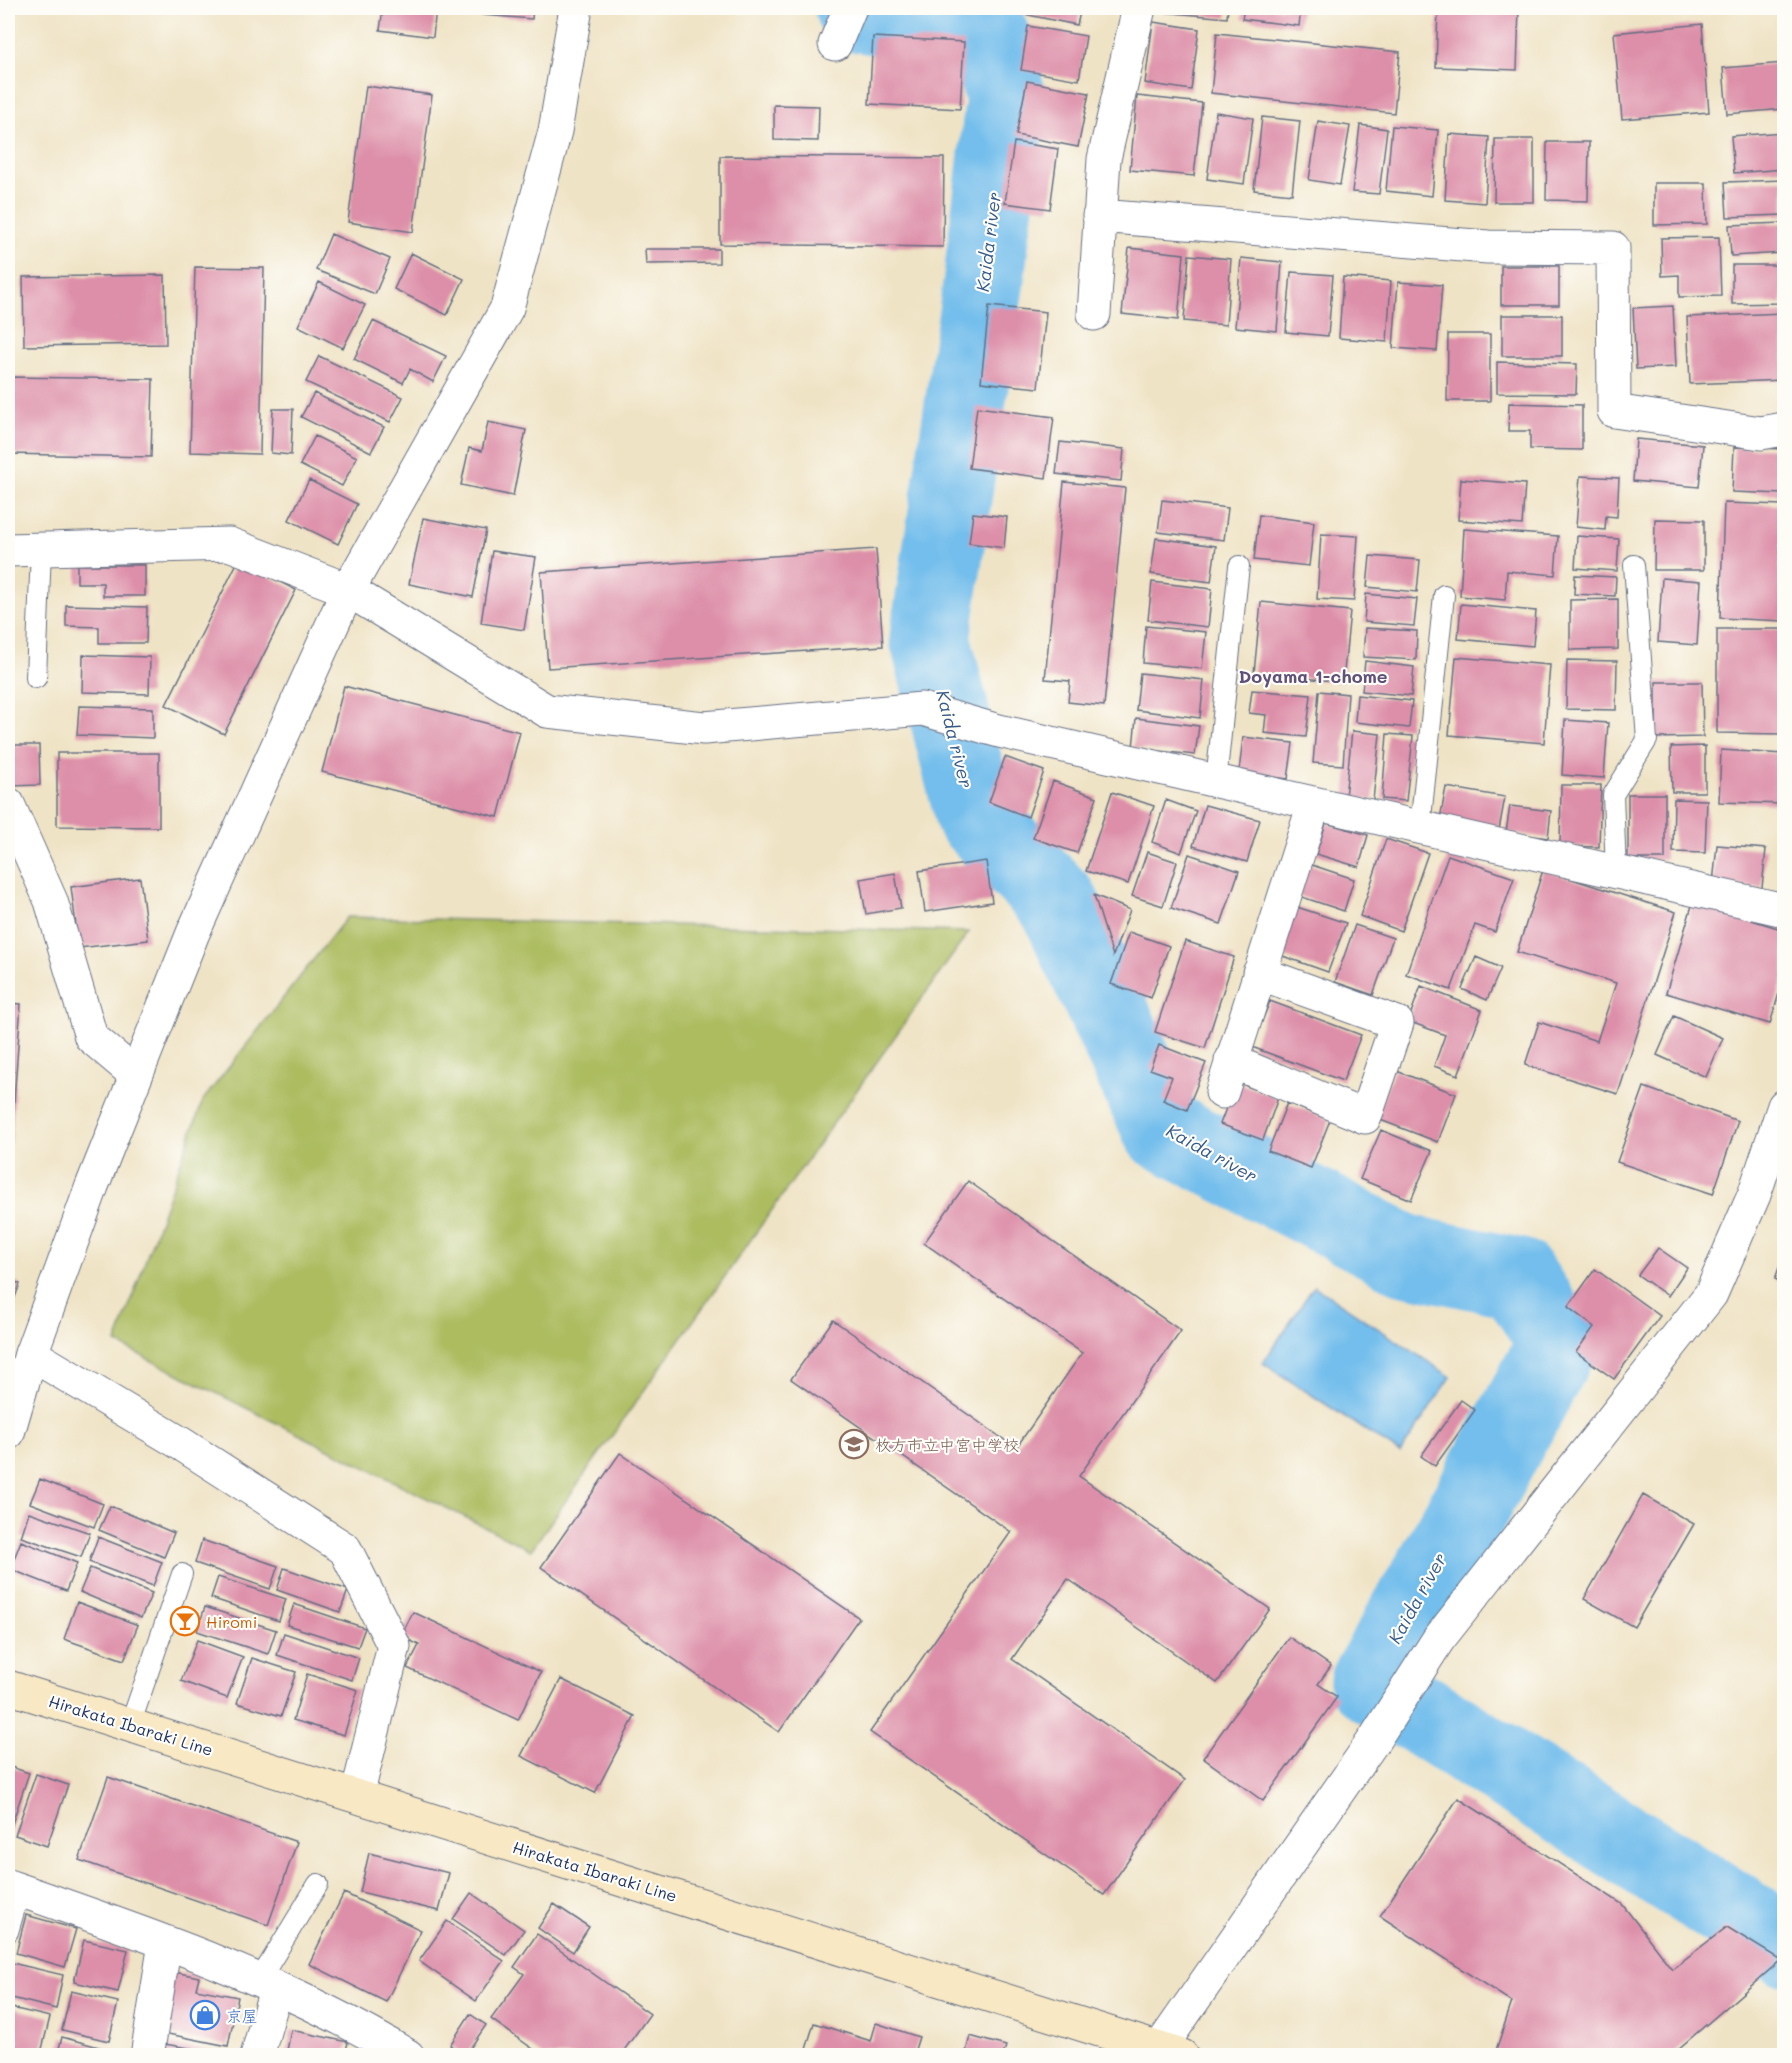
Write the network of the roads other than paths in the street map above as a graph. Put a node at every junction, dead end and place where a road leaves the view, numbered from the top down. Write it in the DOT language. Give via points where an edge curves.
graph roads {
  1 [pos="576,8"];
  2 [pos="850,8"];
  3 [pos="1139,8"];
  4 [pos="834,44"];
  5 [pos="1099,216"];
  6 [pos="1094,314"];
  7 [pos="1785,429"];
  8 [pos="41,549"];
  9 [pos="8,550"];
  10 [pos="1634,565"];
  11 [pos="1239,566"];
  12 [pos="348,590"];
  13 [pos="1444,596"];
  14 [pos="36,678"];
  15 [pos="1216,782"];
  16 [pos="8,804"];
  17 [pos="1314,804"];
  18 [pos="1420,828"];
  19 [pos="1616,872"];
  20 [pos="1785,910"];
  21 [pos="1259,973"];
  22 [pos="1232,1061"];
  23 [pos="136,1075"];
  24 [pos="1222,1092"];
  25 [pos="1785,1106"];
  26 [pos="31,1353"];
  27 [pos="14,1386"];
  28 [pos="8,1433"];
  29 [pos="182,1574"];
  30 [pos="8,1687"];
  31 [pos="130,1725"];
  32 [pos="357,1796"];
  33 [pos="318,1884"];
  34 [pos="14,1888"];
  35 [pos="8,1932"];
  36 [pos="165,1943"];
  37 [pos="268,1984"];
  38 [pos="1124,2046"];
  39 [pos="1171,2052"];
  40 [pos="147,2055"];
  41 [pos="257,2055"];
  42 [pos="408,2055"];
  1 -- 12 [label="street" via="555,131 507,308"];
  2 -- 4 [label="street"];
  3 -- 5 [label="street" via="1104,159"];
  5 -- 6 [label="street"];
  5 -- 7 [label="street" via="1488,247 1613,248 1614,411 1761,433"];
  8 -- 9 [label="street"];
  8 -- 12 [label="street" via="229,544"];
  8 -- 14 [label="lane"];
  10 -- 19 [label="lane" via="1647,740 1613,795"];
  11 -- 15 [label="lane"];
  12 -- 15 [label="street" via="548,711 704,728 922,709"];
  12 -- 23 [label="street" via="193,933"];
  13 -- 18 [label="lane"];
  15 -- 17 [label="street"];
  16 -- 23 [label="street" via="51,901 91,1037"];
  17 -- 18 [label="street"];
  17 -- 21 [label="street"];
  18 -- 19 [label="street"];
  19 -- 20 [label="street"];
  21 -- 22 [label="street"];
  21 -- 22 [label="street" via="1397,1023 1365,1117"];
  22 -- 24 [label="street"];
  23 -- 26 [label="street"];
  25 -- 39 [label="street" via="1754,1195 1711,1294 1438,1640"];
  26 -- 27 [label="street"];
  26 -- 32 [label="street" via="345,1549 394,1646"];
  27 -- 28 [label="street"];
  29 -- 31 [label="lane"];
  30 -- 31 [label="main road, Hirakata Ibaraki Line"];
  31 -- 32 [label="main road, Hirakata Ibaraki Line"];
  32 -- 38 [label="main road, Hirakata Ibaraki Line"];
  33 -- 37 [label="lane"];
  34 -- 35 [label="lane"];
  34 -- 36 [label="street"];
  36 -- 37 [label="street"];
  36 -- 40 [label="street"];
  37 -- 41 [label="street"];
  37 -- 42 [label="street"];
  38 -- 39 [label="main road, Hirakata Ibaraki Line"];
}
